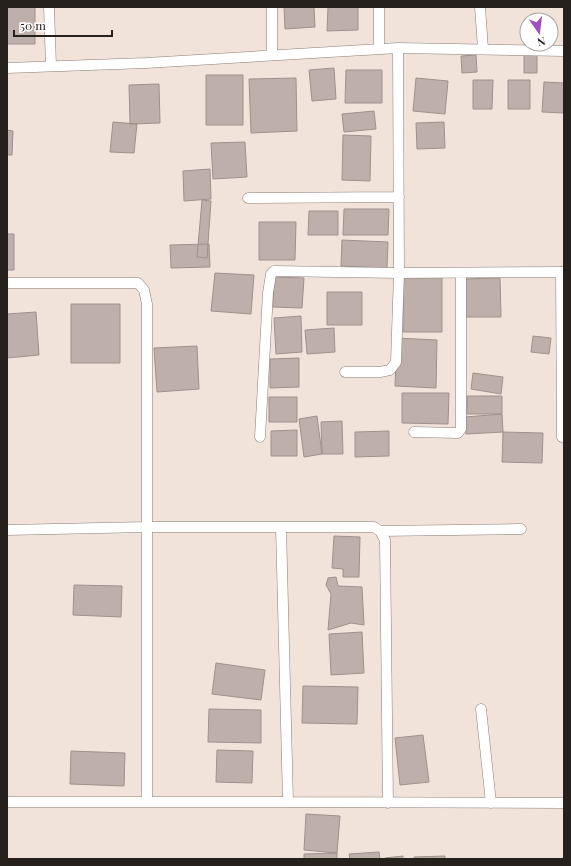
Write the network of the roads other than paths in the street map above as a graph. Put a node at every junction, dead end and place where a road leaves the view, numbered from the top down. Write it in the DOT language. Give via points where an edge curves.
graph roads {
  1 [pos="49,7"];
  2 [pos="272,7"];
  3 [pos="379,7"];
  4 [pos="480,7"];
  5 [pos="398,48"];
  6 [pos="379,49"];
  7 [pos="483,50"];
  8 [pos="564,51"];
  9 [pos="272,55"];
  10 [pos="51,66"];
  11 [pos="7,68"];
  12 [pos="399,197"];
  13 [pos="248,198"];
  14 [pos="562,272"];
  15 [pos="399,273"];
  16 [pos="461,273"];
  17 [pos="7,283"];
  18 [pos="345,372"];
  19 [pos="414,432"];
  20 [pos="562,437"];
  21 [pos="260,438"];
  22 [pos="147,527"];
  23 [pos="281,527"];
  24 [pos="521,529"];
  25 [pos="7,530"];
  26 [pos="380,531"];
  27 [pos="481,709"];
  28 [pos="147,801"];
  29 [pos="7,802"];
  30 [pos="288,802"];
  31 [pos="388,803"];
  32 [pos="491,803"];
  33 [pos="564,803"];
  1 -- 10 [label="street"];
  2 -- 9 [label="street"];
  3 -- 6 [label="street"];
  4 -- 7 [label="street"];
  5 -- 6 [label="street"];
  5 -- 7 [label="street"];
  5 -- 12 [label="street"];
  6 -- 9 [label="street"];
  7 -- 8 [label="street"];
  9 -- 10 [label="street"];
  10 -- 11 [label="street"];
  12 -- 13 [label="street"];
  12 -- 15 [label="street"];
  14 -- 16 [label="street"];
  14 -- 20 [label="street"];
  15 -- 16 [label="street"];
  15 -- 18 [label="street" via="396,362 390,370 385,371"];
  15 -- 21 [label="street" via="274,271 271,274"];
  16 -- 19 [label="street" via="461,429 458,433"];
  17 -- 22 [label="street" via="138,283 144,290 147,304"];
  22 -- 23 [label="street"];
  22 -- 25 [label="street"];
  22 -- 28 [label="street"];
  23 -- 26 [label="street" via="374,527"];
  23 -- 30 [label="street"];
  24 -- 26 [label="street"];
  26 -- 31 [label="street" via="385,540"];
  27 -- 32 [label="street"];
  28 -- 29 [label="street"];
  28 -- 30 [label="street"];
  30 -- 31 [label="street"];
  31 -- 32 [label="street"];
  32 -- 33 [label="street"];
}
